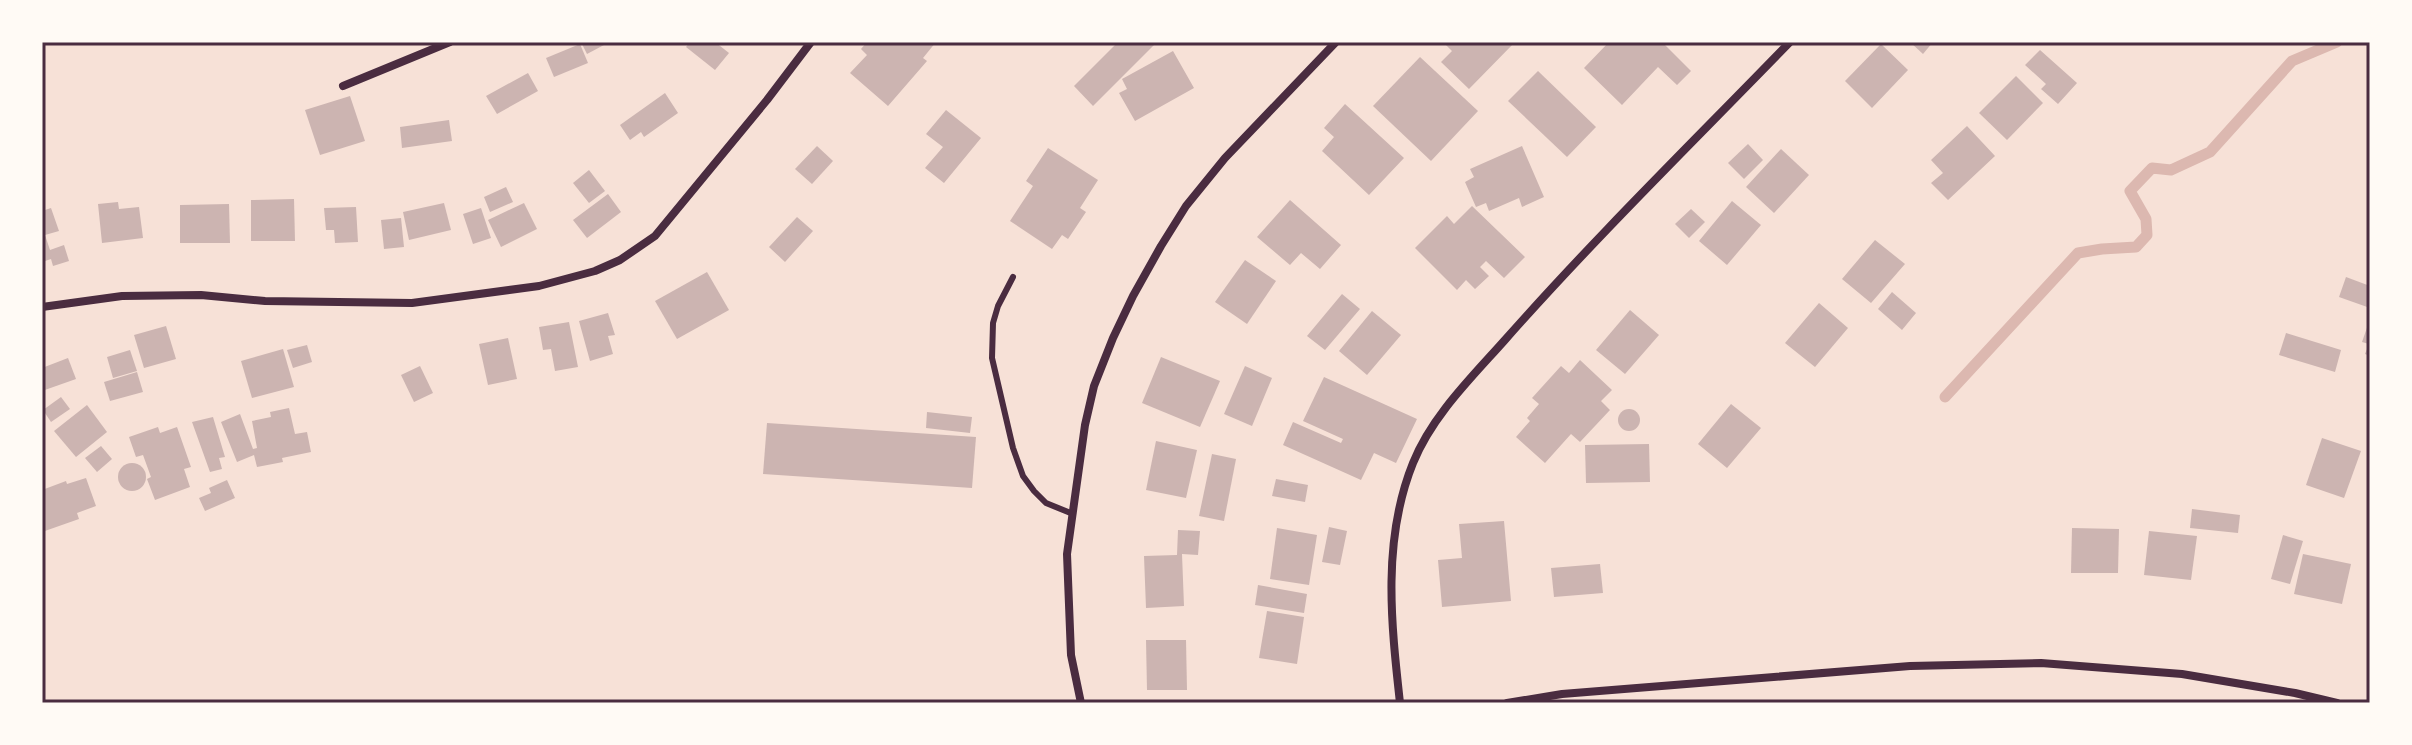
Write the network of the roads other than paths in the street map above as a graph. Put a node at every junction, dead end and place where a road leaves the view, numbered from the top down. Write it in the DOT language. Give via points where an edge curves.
graph roads {
  1 [pos="450,42"];
  2 [pos="811,42"];
  3 [pos="1336,42"];
  4 [pos="1790,42"];
  5 [pos="343,86"];
  6 [pos="1013,277"];
  7 [pos="42,307"];
  8 [pos="1073,514"];
  9 [pos="1081,703"];
  10 [pos="1400,703"];
  11 [pos="1507,703"];
  12 [pos="2337,703"];
  1 -- 5 [label="street"];
  2 -- 7 [label="street" via="655,236 595,271 539,286 412,303 201,295 122,296"];
  3 -- 8 [label="street" via="1225,158 1161,246 1094,386"];
  4 -- 10 [label="street" via="1539,301 1450,403 1414,460 1397,519 1390,573"];
  6 -- 8 [label="lane" via="993,323 992,358 1013,448 1034,491 1046,503"];
  8 -- 9 [label="street" via="1067,554 1069,609"];
  11 -- 12 [label="street" via="1880,668 2041,663 2182,674"];
}
